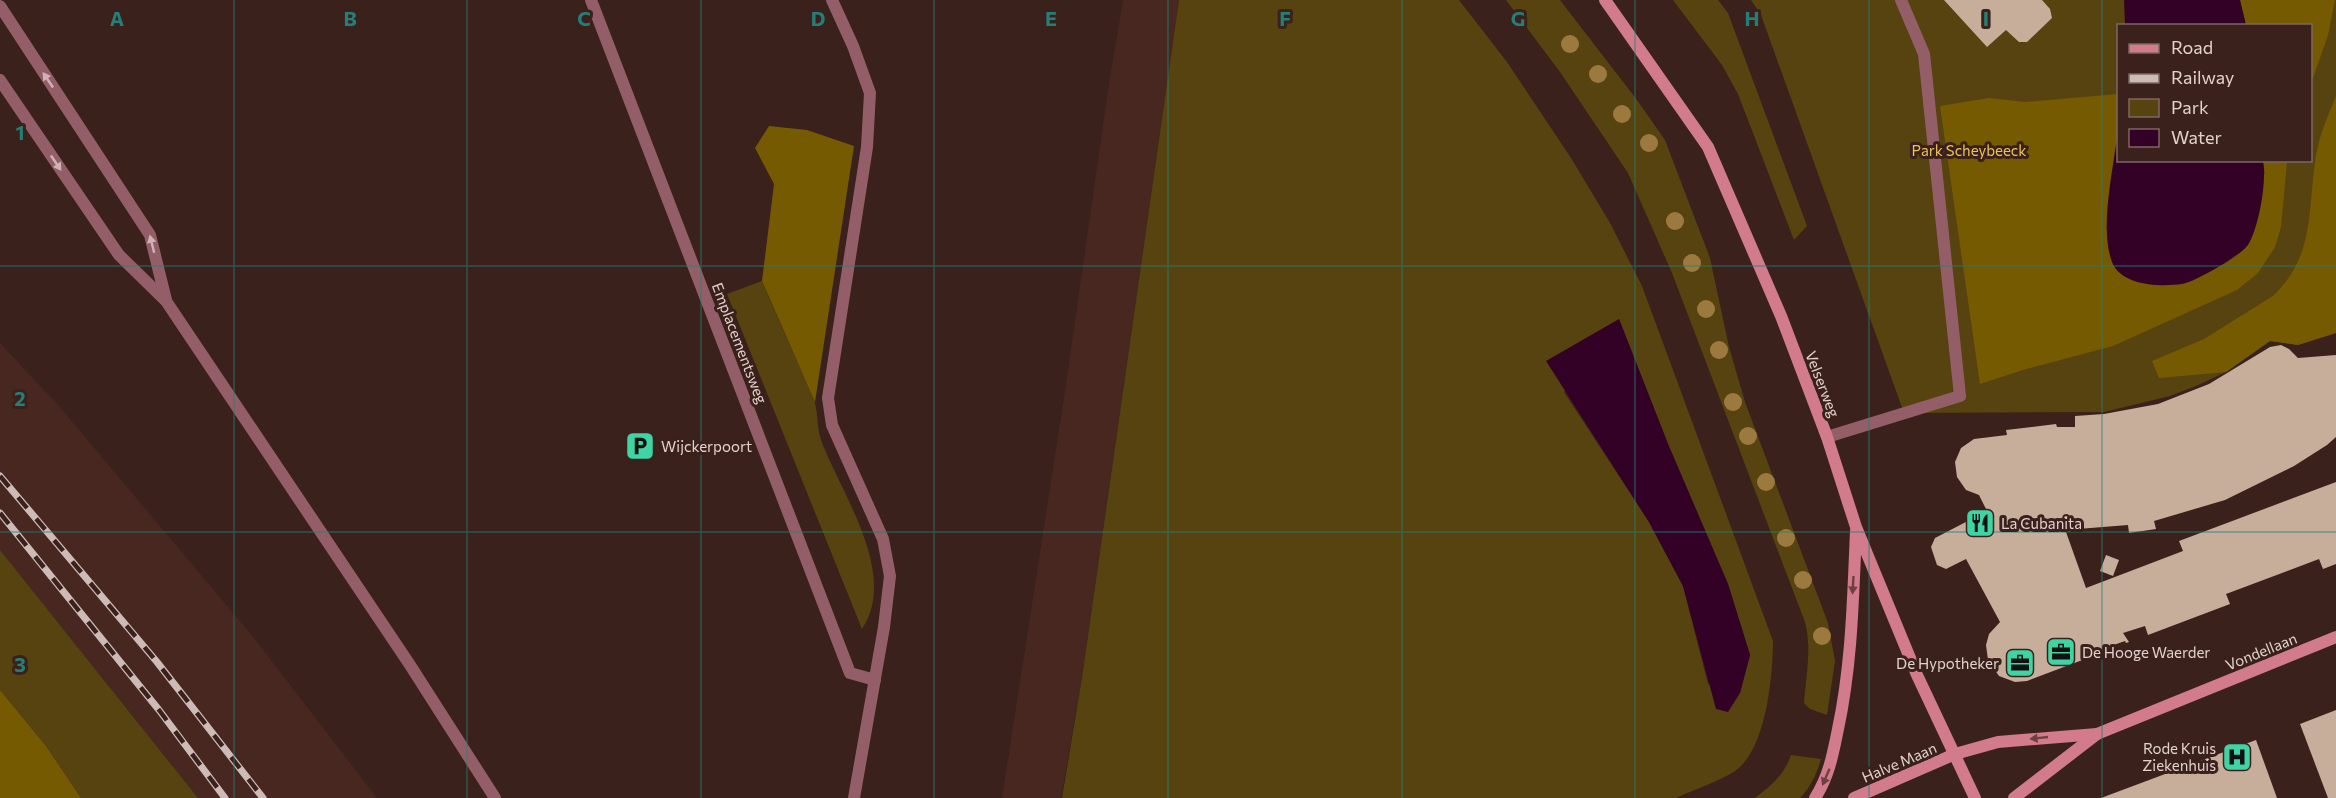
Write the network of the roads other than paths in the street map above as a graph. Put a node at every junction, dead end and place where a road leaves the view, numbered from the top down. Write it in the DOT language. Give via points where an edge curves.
graph roads {
  1 [pos="591,0"];
  2 [pos="832,0"];
  3 [pos="1605,0"];
  4 [pos="1901,0"];
  5 [pos="0,6"];
  6 [pos="0,80"];
  7 [pos="166,301"];
  8 [pos="1827,437"];
  9 [pos="1856,527"];
  10 [pos="2336,637"];
  11 [pos="875,680"];
  12 [pos="2097,734"];
  13 [pos="1955,754"];
  14 [pos="495,798"];
  15 [pos="854,798"];
  16 [pos="1815,798"];
  17 [pos="1854,798"];
  18 [pos="1975,798"];
  19 [pos="2014,798"];
  1 -- 11 [label="street, Emplacementsweg" via="850,674"];
  2 -- 11 [label="street" via="870,93 867,147 828,398 832,425 883,539 890,576"];
  3 -- 8 [label="main road, Velserweg" via="1708,147 1763,272"];
  4 -- 8 [label="street" via="1924,54 1960,396"];
  7 -- 5 [label="street, one-way" via="150,235"];
  6 -- 7 [label="street, one-way" via="120,255"];
  7 -- 14 [label="street" via="410,664"];
  8 -- 9 [label="main road, Velserweg"];
  9 -- 13 [label="main road, Velserweg" via="1917,675"];
  9 -- 16 [label="main road, one-way" via="1845,697 1828,777"];
  10 -- 12 [label="main road, Vondellaan"];
  11 -- 15 [label="street"];
  12 -- 13 [label="main road, Vondellaan, one-way" via="1998,742"];
  12 -- 19 [label="main road, Vondellaan"];
  13 -- 17 [label="main road, Halve Maan"];
  13 -- 18 [label="main road, Velserweg"];
}
